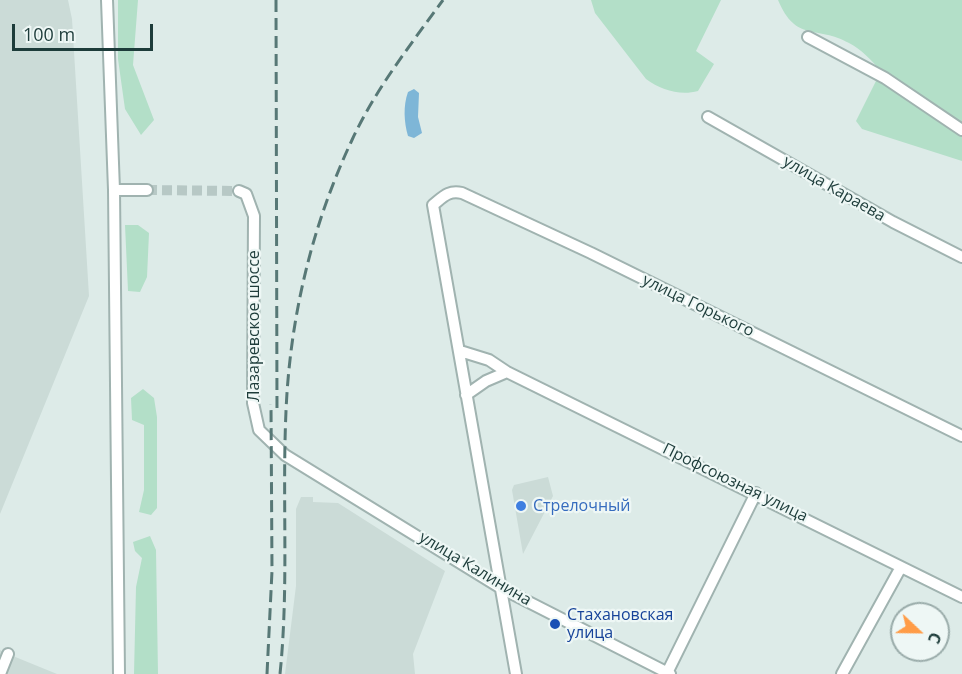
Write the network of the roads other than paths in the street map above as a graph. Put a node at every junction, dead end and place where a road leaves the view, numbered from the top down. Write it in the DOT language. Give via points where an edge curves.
graph roads {
  1 [pos="107,0"];
  2 [pos="808,37"];
  3 [pos="708,117"];
  4 [pos="962,130"];
  5 [pos="114,190"];
  6 [pos="147,190"];
  7 [pos="239,190"];
  8 [pos="962,257"];
  9 [pos="460,351"];
  10 [pos="507,372"];
  11 [pos="466,395"];
  12 [pos="962,436"];
  13 [pos="285,455"];
  14 [pos="756,493"];
  15 [pos="901,567"];
  16 [pos="501,588"];
  17 [pos="962,597"];
  18 [pos="8,654"];
  19 [pos="669,673"];
  20 [pos="0,674"];
  21 [pos="119,674"];
  22 [pos="516,674"];
  23 [pos="842,674"];
  1 -- 5 [label="street"];
  2 -- 4 [label="street" via="885,78"];
  3 -- 8 [label="street, улица Караева"];
  5 -- 6 [label="street"];
  5 -- 21 [label="street"];
  7 -- 13 [label="street, Лазаревское шоссе" via="246,194 254,216 254,418 259,430"];
  9 -- 10 [label="street, Профсоюзная улица" via="489,360"];
  9 -- 11 [label="street"];
  9 -- 12 [label="street, улица Горького" via="433,205 453,191 591,252"];
  10 -- 11 [label="street"];
  10 -- 14 [label="street, Профсоюзная улица"];
  11 -- 16 [label="street"];
  13 -- 16 [label="street, улица Калинина"];
  14 -- 15 [label="street, Профсоюзная улица"];
  14 -- 19 [label="street"];
  15 -- 17 [label="street, Профсоюзная улица"];
  15 -- 23 [label="street"];
  16 -- 19 [label="street, улица Калинина"];
  16 -- 22 [label="street"];
  18 -- 20 [label="street"];
}
